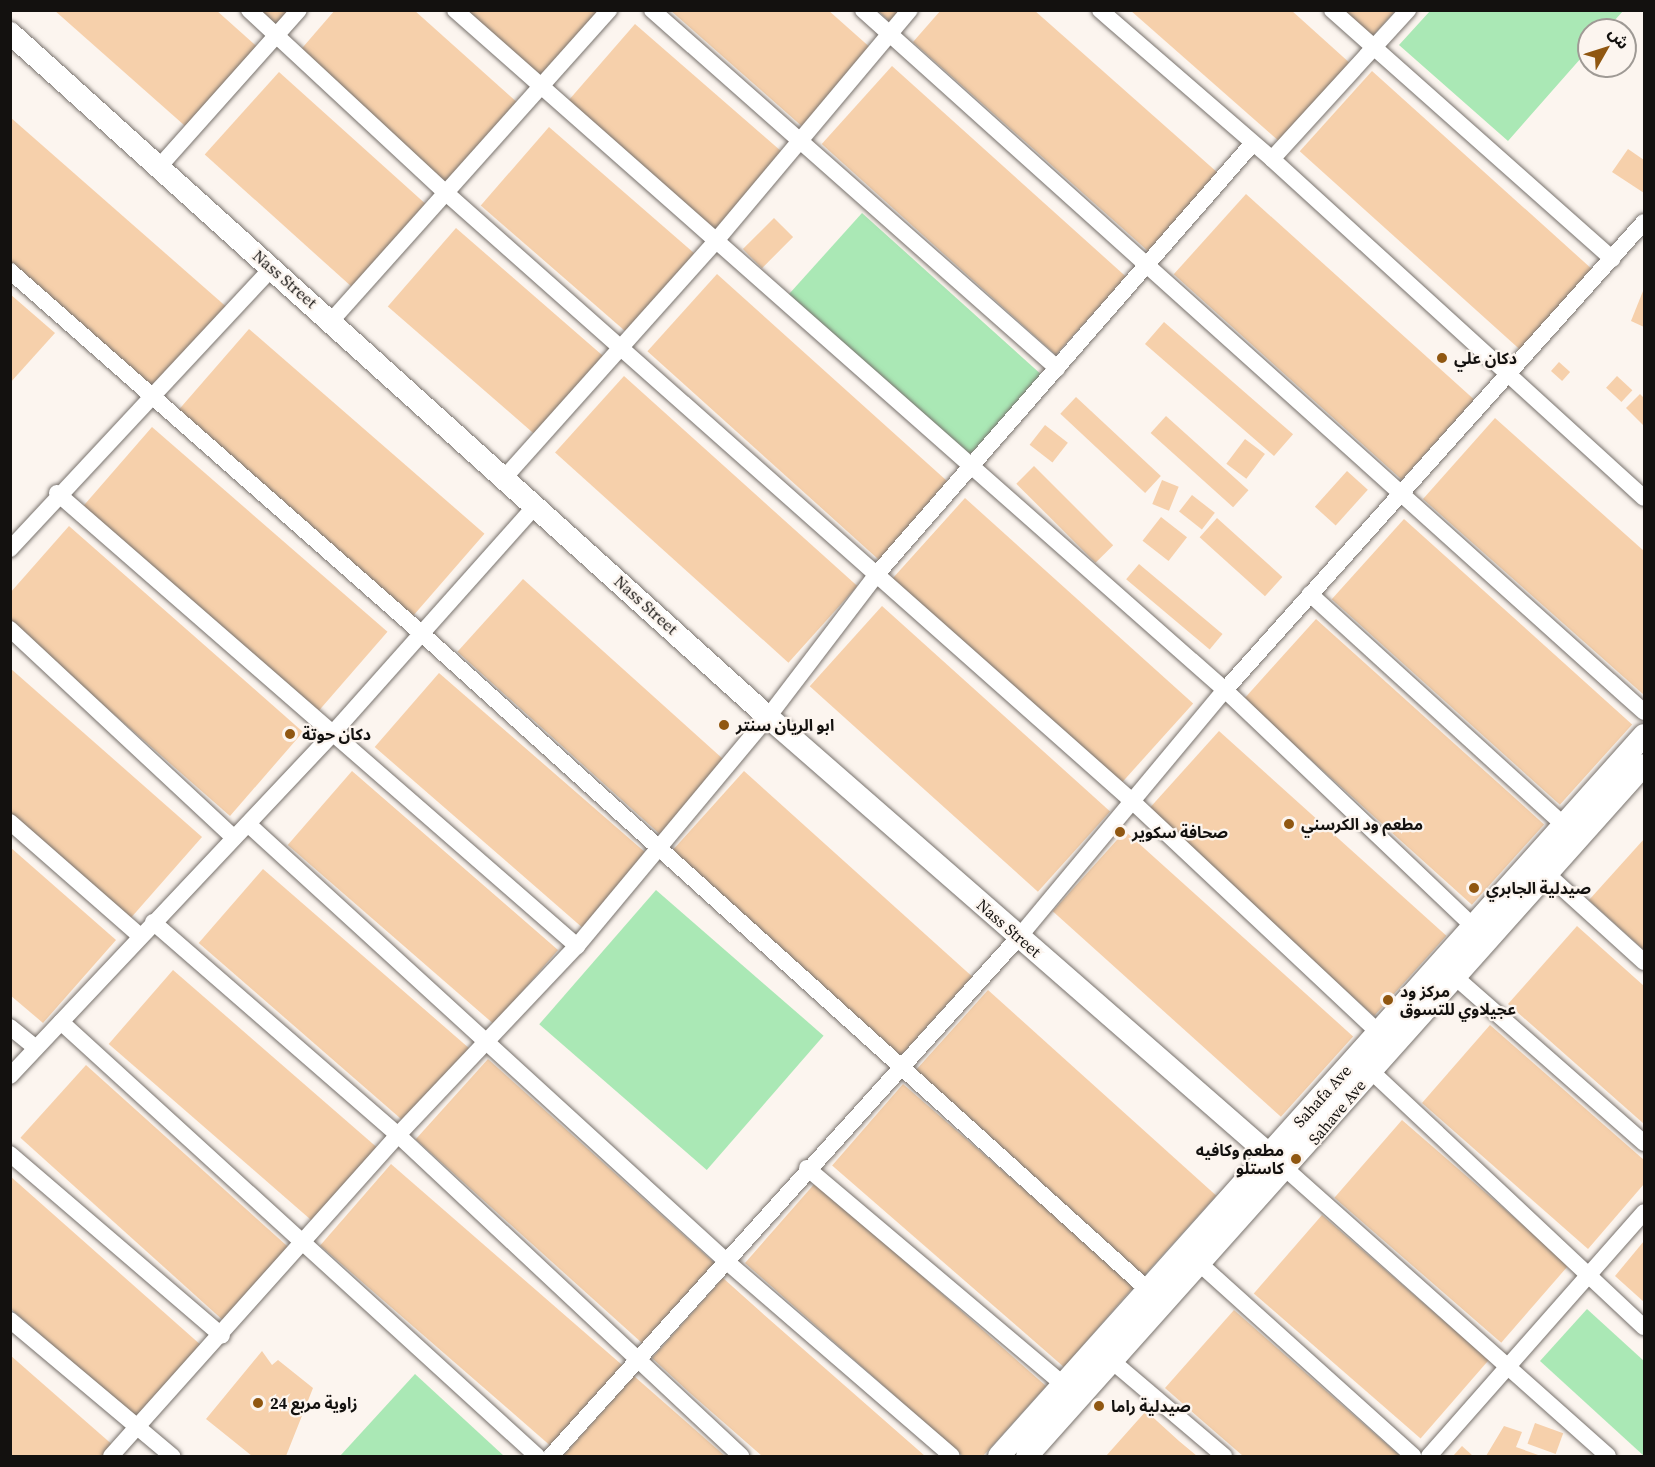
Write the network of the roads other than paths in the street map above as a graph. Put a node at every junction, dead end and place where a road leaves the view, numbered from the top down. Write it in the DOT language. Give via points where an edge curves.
graph roads {
  1 [pos="249,10"];
  2 [pos="299,10"];
  3 [pos="455,10"];
  4 [pos="609,10"];
  5 [pos="652,10"];
  6 [pos="862,10"];
  7 [pos="910,10"];
  8 [pos="1100,10"];
  9 [pos="1332,10"];
  10 [pos="1408,10"];
  11 [pos="276,34"];
  12 [pos="890,35"];
  13 [pos="13,40"];
  14 [pos="1374,47"];
  15 [pos="536,87"];
  16 [pos="800,141"];
  17 [pos="1253,143"];
  18 [pos="1272,159"];
  19 [pos="159,167"];
  20 [pos="445,192"];
  21 [pos="1644,222"];
  22 [pos="715,242"];
  23 [pos="1612,259"];
  24 [pos="1147,262"];
  25 [pos="272,268"];
  26 [pos="10,271"];
  27 [pos="332,320"];
  28 [pos="622,346"];
  29 [pos="1057,368"];
  30 [pos="1508,372"];
  31 [pos="153,397"];
  32 [pos="972,468"];
  33 [pos="505,477"];
  34 [pos="1401,492"];
  35 [pos="57,493"];
  36 [pos="1644,498"];
  37 [pos="536,505"];
  38 [pos="10,549"];
  39 [pos="876,575"];
  40 [pos="1310,594"];
  41 [pos="10,629"];
  42 [pos="421,633"];
  43 [pos="1225,690"];
  44 [pos="1644,712"];
  45 [pos="768,717"];
  46 [pos="332,734"];
  47 [pos="1644,735"];
  48 [pos="1644,765"];
  49 [pos="1132,801"];
  50 [pos="10,822"];
  51 [pos="248,824"];
  52 [pos="1565,826"];
  53 [pos="234,838"];
  54 [pos="658,850"];
  55 [pos="1547,874"];
  56 [pos="153,922"];
  57 [pos="1474,927"];
  58 [pos="140,936"];
  59 [pos="1019,937"];
  60 [pos="577,946"];
  61 [pos="1644,963"];
  62 [pos="1454,976"];
  63 [pos="61,1022"];
  64 [pos="10,1027"];
  65 [pos="1378,1032"];
  66 [pos="489,1043"];
  67 [pos="36,1048"];
  68 [pos="900,1065"];
  69 [pos="1371,1071"];
  70 [pos="10,1076"];
  71 [pos="398,1135"];
  72 [pos="1644,1143"];
  73 [pos="10,1154"];
  74 [pos="1269,1156"];
  75 [pos="807,1168"];
  76 [pos="1287,1170"];
  77 [pos="1644,1212"];
  78 [pos="306,1241"];
  79 [pos="726,1261"];
  80 [pos="1200,1264"];
  81 [pos="1590,1274"];
  82 [pos="1148,1290"];
  83 [pos="10,1320"];
  84 [pos="1644,1327"];
  85 [pos="222,1336"];
  86 [pos="1112,1360"];
  87 [pos="636,1361"];
  88 [pos="1509,1367"];
  89 [pos="1064,1384"];
  90 [pos="139,1427"];
  91 [pos="111,1456"];
  92 [pos="172,1456"];
  93 [pos="537,1456"];
  94 [pos="550,1456"];
  95 [pos="741,1456"];
  96 [pos="952,1456"];
  97 [pos="999,1456"];
  98 [pos="1027,1456"];
  99 [pos="1224,1456"];
  100 [pos="1413,1456"];
  101 [pos="1429,1456"];
  102 [pos="1608,1456"];
  1 -- 11 [label="street"];
  2 -- 11 [label="street"];
  3 -- 15 [label="street"];
  4 -- 15 [label="street"];
  5 -- 16 [label="street"];
  6 -- 12 [label="street"];
  7 -- 12 [label="street"];
  8 -- 17 [label="street"];
  9 -- 14 [label="street"];
  10 -- 14 [label="street"];
  11 -- 19 [label="street"];
  11 -- 20 [label="street"];
  12 -- 16 [label="street"];
  12 -- 24 [label="street"];
  13 -- 19 [label="main road, Nass Street"];
  14 -- 18 [label="street"];
  14 -- 23 [label="street"];
  15 -- 20 [label="street"];
  15 -- 22 [label="street"];
  16 -- 22 [label="street"];
  16 -- 29 [label="street"];
  17 -- 18 [label="street"];
  17 -- 24 [label="street"];
  18 -- 30 [label="street"];
  19 -- 25 [label="main road, Nass Street"];
  20 -- 27 [label="street"];
  20 -- 28 [label="street"];
  21 -- 23 [label="street"];
  22 -- 28 [label="street"];
  22 -- 32 [label="street"];
  23 -- 30 [label="street"];
  24 -- 29 [label="street"];
  24 -- 34 [label="street"];
  25 -- 27 [label="main road, Nass Street"];
  25 -- 31 [label="street"];
  26 -- 31 [label="street"];
  27 -- 33 [label="main road, Nass Street"];
  28 -- 33 [label="street"];
  28 -- 39 [label="street"];
  29 -- 32 [label="street"];
  30 -- 34 [label="street"];
  30 -- 36 [label="street"];
  31 -- 35 [label="street"];
  31 -- 42 [label="street"];
  32 -- 39 [label="street"];
  32 -- 43 [label="street"];
  33 -- 37 [label="main road, Nass Street"];
  34 -- 40 [label="street"];
  34 -- 44 [label="street"];
  35 -- 38 [label="street"];
  35 -- 46 [label="street"];
  37 -- 42 [label="street"];
  37 -- 45 [label="main road, Nass Street"];
  39 -- 45 [label="street"];
  39 -- 49 [label="street"];
  40 -- 43 [label="street"];
  40 -- 52 [label="street"];
  41 -- 53 [label="street"];
  42 -- 46 [label="street"];
  42 -- 54 [label="street"];
  43 -- 49 [label="street"];
  43 -- 57 [label="street"];
  45 -- 54 [label="street"];
  45 -- 59 [label="main road, Nass Street"];
  46 -- 51 [label="street"];
  46 -- 60 [label="street"];
  47 -- 52 [label="main road, Sahafa Ave"];
  48 -- 55 [label="main road, Sahave Ave"];
  49 -- 59 [label="street"];
  49 -- 65 [label="street"];
  50 -- 58 [label="street"];
  51 -- 53 [label="street"];
  51 -- 66 [label="street"];
  52 -- 57 [label="main road, Sahafa Ave"];
  53 -- 56 [label="street"];
  54 -- 60 [label="street"];
  54 -- 68 [label="street"];
  55 -- 61 [label="street"];
  55 -- 62 [label="main road, Sahave Ave"];
  56 -- 58 [label="street"];
  56 -- 71 [label="street"];
  57 -- 65 [label="main road, Sahafa Ave"];
  58 -- 63 [label="street"];
  59 -- 68 [label="street"];
  59 -- 74 [label="main road, Nass Street"];
  60 -- 66 [label="street"];
  62 -- 69 [label="main road, Sahave Ave"];
  62 -- 72 [label="street"];
  63 -- 67 [label="street"];
  63 -- 78 [label="street"];
  64 -- 67 [label="street"];
  65 -- 74 [label="main road, Sahafa Ave"];
  66 -- 71 [label="street"];
  66 -- 79 [label="street"];
  67 -- 70 [label="street"];
  68 -- 75 [label="street"];
  68 -- 82 [label="street"];
  69 -- 76 [label="main road, Sahave Ave"];
  69 -- 81 [label="street"];
  71 -- 78 [label="street"];
  71 -- 87 [label="street"];
  73 -- 85 [label="street"];
  74 -- 76 [label="main road, Nass Street"];
  74 -- 82 [label="main road, Sahafa Ave"];
  75 -- 79 [label="street"];
  75 -- 89 [label="street"];
  76 -- 80 [label="main road, Sahave Ave"];
  76 -- 88 [label="street"];
  77 -- 81 [label="street"];
  78 -- 85 [label="street"];
  78 -- 93 [label="street"];
  79 -- 87 [label="street"];
  79 -- 96 [label="street"];
  80 -- 86 [label="main road, Sahave Ave"];
  80 -- 100 [label="street"];
  81 -- 84 [label="street"];
  81 -- 88 [label="street"];
  82 -- 89 [label="main road, Sahafa Ave"];
  83 -- 90 [label="street"];
  85 -- 90 [label="street"];
  86 -- 98 [label="main road, Sahave Ave"];
  86 -- 99 [label="street"];
  87 -- 94 [label="street"];
  87 -- 95 [label="street"];
  88 -- 101 [label="street"];
  88 -- 102 [label="street"];
  89 -- 97 [label="main road, Sahafa Ave"];
  90 -- 91 [label="street"];
  90 -- 92 [label="street"];
}
